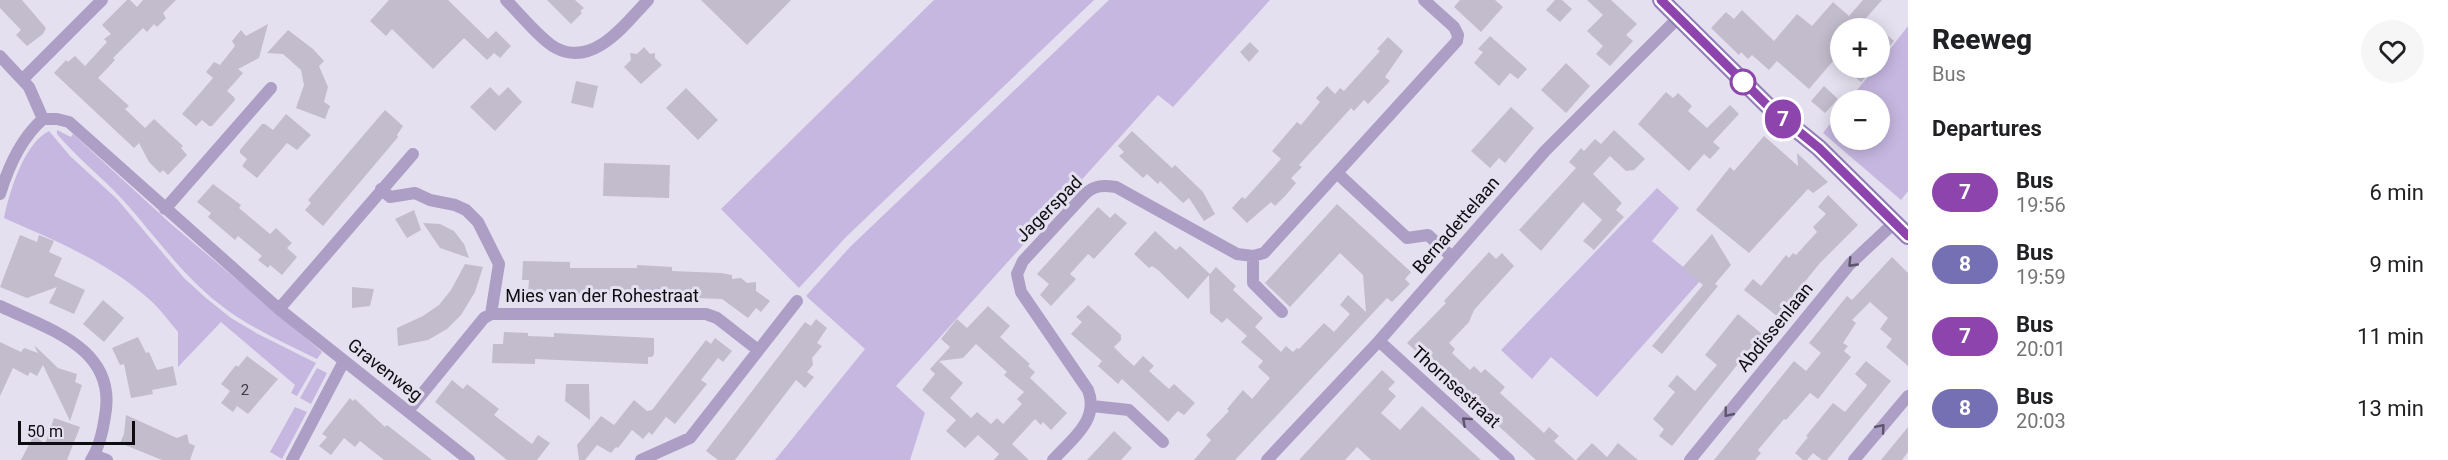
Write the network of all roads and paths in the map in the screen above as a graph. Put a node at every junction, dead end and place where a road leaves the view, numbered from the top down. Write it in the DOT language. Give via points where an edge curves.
graph roads {
  1 [pos="102,0"];
  2 [pos="506,0"];
  3 [pos="648,0"];
  4 [pos="1424,0"];
  5 [pos="1661,0"];
  6 [pos="1678,18"];
  7 [pos="0,56"];
  8 [pos="23,79"];
  9 [pos="271,88"];
  10 [pos="43,119"];
  11 [pos="413,154"];
  12 [pos="1337,173"];
  13 [pos="381,189"];
  14 [pos="0,194"];
  15 [pos="165,209"];
  16 [pos="1894,223"];
  17 [pos="1908,236"];
  18 [pos="1253,256"];
  19 [pos="1452,256"];
  20 [pos="796,301"];
  21 [pos="0,306"];
  22 [pos="279,309"];
  23 [pos="1282,312"];
  24 [pos="491,314"];
  25 [pos="1379,341"];
  26 [pos="758,350"];
  27 [pos="344,361"];
  28 [pos="1908,396"];
  29 [pos="1092,406"];
  30 [pos="408,411"];
  31 [pos="1163,442"];
  32 [pos="93,457"];
  33 [pos="107,460"];
  34 [pos="292,460"];
  35 [pos="470,460"];
  36 [pos="641,460"];
  37 [pos="1053,460"];
  38 [pos="1267,460"];
  39 [pos="1509,460"];
  40 [pos="1690,460"];
  41 [pos="1854,460"];
  1 -- 8 [label="street"];
  2 -- 3 [label="street" via="554,47 567,52 587,51 610,40"];
  4 -- 12 [label="street" via="1454,27 1457,41"];
  5 -- 6 [label="street"];
  6 -- 16 [label="street"];
  6 -- 19 [label="street, Bernadettelaan" via="1545,151"];
  7 -- 8 [label="street"];
  8 -- 10 [label="street"];
  9 -- 15 [label="street"];
  10 -- 14 [label="street" via="25,141"];
  10 -- 15 [label="street, Gravenweg" via="69,122"];
  11 -- 13 [label="street"];
  12 -- 18 [label="street" via="1264,253"];
  12 -- 19 [label="street" via="1407,238 1428,236"];
  13 -- 22 [label="street"];
  13 -- 24 [label="street" via="390,197 415,193 455,205 478,222 500,264"];
  15 -- 22 [label="street, Gravenweg"];
  16 -- 17 [label="street"];
  16 -- 40 [label="street, Abdissenlaan, one-way" via="1850,264"];
  18 -- 23 [label="street" via="1252,283"];
  18 -- 29 [label="street, Jagerspad" via="1238,254 1116,187 1098,186 1085,194 1023,261 1017,274 1020,292 1088,390"];
  19 -- 25 [label="street, Bernadettelaan"];
  20 -- 26 [label="street"];
  21 -- 32 [label="street" via="70,340 87,352 99,369 108,404"];
  22 -- 27 [label="street, Gravenweg"];
  24 -- 26 [label="street, Mies van der Rohestraat" via="706,314"];
  24 -- 30 [label="street, Mies van der Rohestraat"];
  25 -- 38 [label="street, Bernadettelaan"];
  39 -- 25 [label="street, Thornsestraat, one-way"];
  26 -- 36 [label="street" via="690,438"];
  27 -- 30 [label="street, Gravenweg"];
  27 -- 34 [label="street"];
  41 -- 28 [label="street, one-way"];
  29 -- 31 [label="street" via="1129,410"];
  29 -- 37 [label="street" via="1087,423"];
  30 -- 35 [label="street, Gravenweg"];
  32 -- 33 [label="street"];
}
